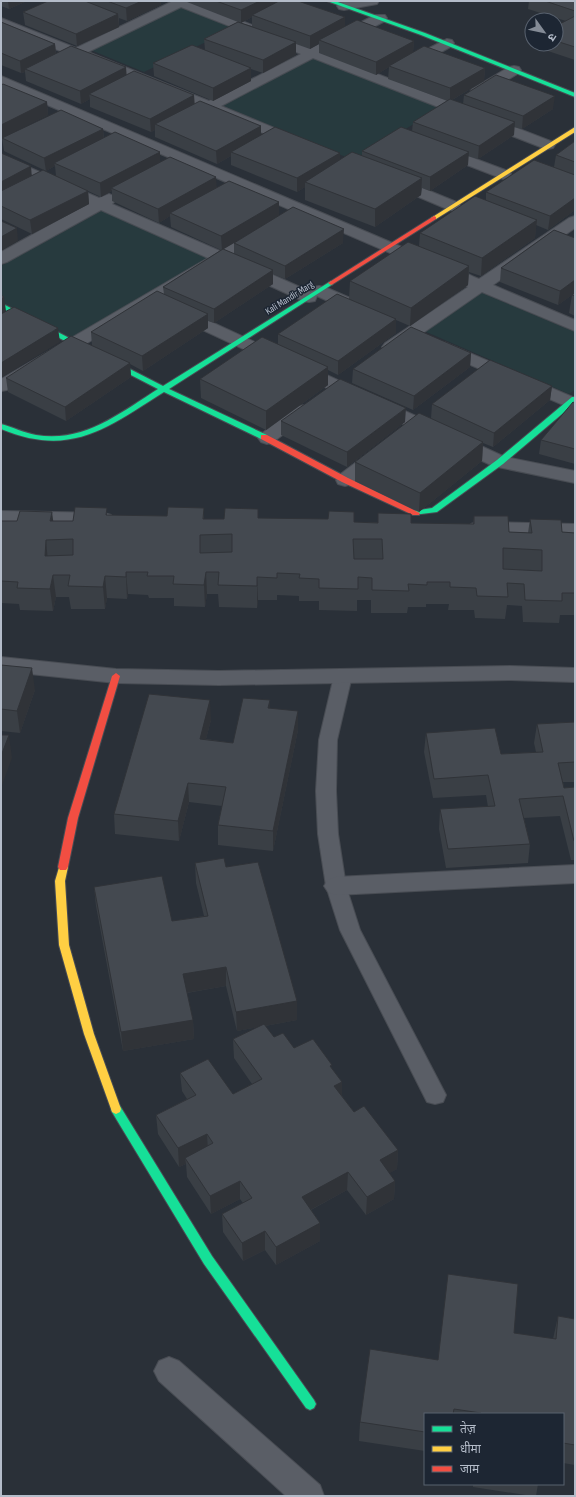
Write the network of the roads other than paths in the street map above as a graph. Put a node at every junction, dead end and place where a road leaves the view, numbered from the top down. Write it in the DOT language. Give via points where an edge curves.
graph roads {
  1 [pos="180,1"];
  2 [pos="330,1"];
  3 [pos="372,1"];
  4 [pos="344,6"];
  5 [pos="263,17"];
  6 [pos="380,18"];
  7 [pos="25,20"];
  8 [pos="117,20"];
  9 [pos="4,26"];
  10 [pos="132,26"];
  11 [pos="244,27"];
  12 [pos="230,34"];
  13 [pos="447,43"];
  14 [pos="76,52"];
  15 [pos="311,53"];
  16 [pos="56,62"];
  17 [pos="514,70"];
  18 [pos="154,72"];
  19 [pos="249,73"];
  20 [pos="263,78"];
  21 [pos="140,79"];
  22 [pos="379,80"];
  23 [pos="11,85"];
  24 [pos="127,85"];
  25 [pos="575,95"];
  26 [pos="209,107"];
  27 [pos="451,108"];
  28 [pos="438,116"];
  29 [pos="189,117"];
  30 [pos="575,128"];
  31 [pos="129,135"];
  32 [pos="115,142"];
  33 [pos="425,144"];
  34 [pos="548,145"];
  35 [pos="306,146"];
  36 [pos="184,159"];
  37 [pos="1,160"];
  38 [pos="520,163"];
  39 [pos="170,166"];
  40 [pos="541,171"];
  41 [pos="59,172"];
  42 [pos="503,174"];
  43 [pos="382,177"];
  44 [pos="45,179"];
  45 [pos="242,184"];
  46 [pos="26,189"];
  47 [pos="229,192"];
  48 [pos="121,193"];
  49 [pos="100,204"];
  50 [pos="461,205"];
  51 [pos="291,211"];
  52 [pos="575,221"];
  53 [pos="13,235"];
  54 [pos="542,236"];
  55 [pos="30,243"];
  56 [pos="568,246"];
  57 [pos="388,247"];
  58 [pos="1,259"];
  59 [pos="222,259"];
  60 [pos="480,286"];
  61 [pos="314,294"];
  62 [pos="152,299"];
  63 [pos="1,305"];
  64 [pos="570,306"];
  65 [pos="18,314"];
  66 [pos="376,316"];
  67 [pos="555,318"];
  68 [pos="1,323"];
  69 [pos="575,326"];
  70 [pos="404,329"];
  71 [pos="238,341"];
  72 [pos="74,343"];
  73 [pos="381,355"];
  74 [pos="490,367"];
  75 [pos="472,381"];
  76 [pos="1,386"];
  77 [pos="164,389"];
  78 [pos="333,390"];
  79 [pos="573,403"];
  80 [pos="424,419"];
  81 [pos="1,426"];
  82 [pos="267,438"];
  83 [pos="500,462"];
  84 [pos="575,477"];
  85 [pos="345,480"];
  86 [pos="1,517"];
  87 [pos="121,519"];
  88 [pos="400,526"];
  89 [pos="440,527"];
  90 [pos="463,527"];
  91 [pos="575,530"];
  92 [pos="1,664"];
  93 [pos="575,675"];
  94 [pos="116,676"];
  95 [pos="343,676"];
  96 [pos="575,874"];
  97 [pos="336,886"];
  98 [pos="435,1095"];
  99 [pos="169,1371"];
  100 [pos="310,1404"];
  101 [pos="309,1496"];
  1 -- 10 [label="street"];
  1 -- 11 [label="street"];
  2 -- 4 [label="street"];
  3 -- 4 [label="street"];
  4 -- 6 [label="street"];
  5 -- 11 [label="street"];
  6 -- 13 [label="street"];
  6 -- 15 [label="street"];
  7 -- 9 [label="street"];
  8 -- 10 [label="street"];
  9 -- 14 [label="street"];
  10 -- 14 [label="street"];
  11 -- 12 [label="street"];
  11 -- 15 [label="street"];
  13 -- 17 [label="street"];
  13 -- 22 [label="street"];
  14 -- 16 [label="street"];
  14 -- 21 [label="street"];
  15 -- 20 [label="street"];
  15 -- 22 [label="street"];
  17 -- 25 [label="street"];
  17 -- 27 [label="street"];
  18 -- 21 [label="street"];
  19 -- 20 [label="street"];
  20 -- 26 [label="street"];
  21 -- 24 [label="street"];
  21 -- 26 [label="street"];
  22 -- 27 [label="street"];
  23 -- 31 [label="street"];
  26 -- 29 [label="street"];
  26 -- 35 [label="street" via="272,139"];
  27 -- 28 [label="street"];
  27 -- 34 [label="street"];
  30 -- 34 [label="street, Kali Mandir Marg"];
  31 -- 32 [label="street"];
  31 -- 36 [label="street" via="150,138"];
  33 -- 42 [label="street"];
  34 -- 38 [label="street, Kali Mandir Marg"];
  36 -- 39 [label="street"];
  36 -- 45 [label="street" via="220,168"];
  37 -- 44 [label="street"];
  38 -- 40 [label="street"];
  38 -- 42 [label="street, Kali Mandir Marg"];
  41 -- 44 [label="street"];
  42 -- 50 [label="street, Kali Mandir Marg"];
  43 -- 50 [label="street"];
  44 -- 46 [label="street"];
  44 -- 49 [label="street"];
  45 -- 47 [label="street"];
  45 -- 51 [label="street"];
  48 -- 49 [label="street"];
  49 -- 55 [label="street"];
  49 -- 59 [label="street" via="167,227"];
  50 -- 57 [label="street, Kali Mandir Marg"];
  51 -- 57 [label="street"];
  51 -- 59 [label="street"];
  52 -- 54 [label="street"];
  53 -- 55 [label="street"];
  54 -- 56 [label="street"];
  54 -- 60 [label="street"];
  55 -- 58 [label="street"];
  57 -- 60 [label="street"];
  57 -- 61 [label="street, Kali Mandir Marg"];
  59 -- 61 [label="street"];
  59 -- 62 [label="street"];
  60 -- 67 [label="street"];
  60 -- 70 [label="street"];
  61 -- 66 [label="street"];
  61 -- 71 [label="street, Kali Mandir Marg"];
  62 -- 71 [label="street"];
  62 -- 72 [label="street"];
  63 -- 65 [label="street"];
  64 -- 67 [label="street"];
  65 -- 68 [label="street"];
  65 -- 72 [label="street"];
  67 -- 69 [label="street"];
  70 -- 73 [label="street"];
  70 -- 74 [label="street"];
  71 -- 77 [label="street, Kali Mandir Marg"];
  71 -- 78 [label="street"];
  72 -- 76 [label="street"];
  72 -- 77 [label="street"];
  74 -- 75 [label="street"];
  74 -- 79 [label="street"];
  77 -- 81 [label="street, Kali Mandir Marg" via="106,425 74,436 44,439"];
  77 -- 82 [label="street"];
  78 -- 80 [label="street"];
  78 -- 82 [label="street"];
  79 -- 83 [label="street"];
  80 -- 83 [label="street"];
  80 -- 85 [label="street"];
  82 -- 85 [label="street"];
  83 -- 84 [label="street"];
  83 -- 85 [label="street" via="434,510 422,513 409,511"];
  86 -- 87 [label="street"];
  88 -- 89 [label="street"];
  90 -- 91 [label="street"];
  92 -- 94 [label="street"];
  93 -- 95 [label="street" via="510,673"];
  94 -- 95 [label="street"];
  94 -- 100 [label="street" via="73,818 60,881 64,945 89,1034 115,1107 208,1260"];
  95 -- 97 [label="lane" via="328,740 326,791 328,834"];
  96 -- 97 [label="street"];
  97 -- 98 [label="lane" via="350,930"];
  99 -- 101 [label="street"];
}
